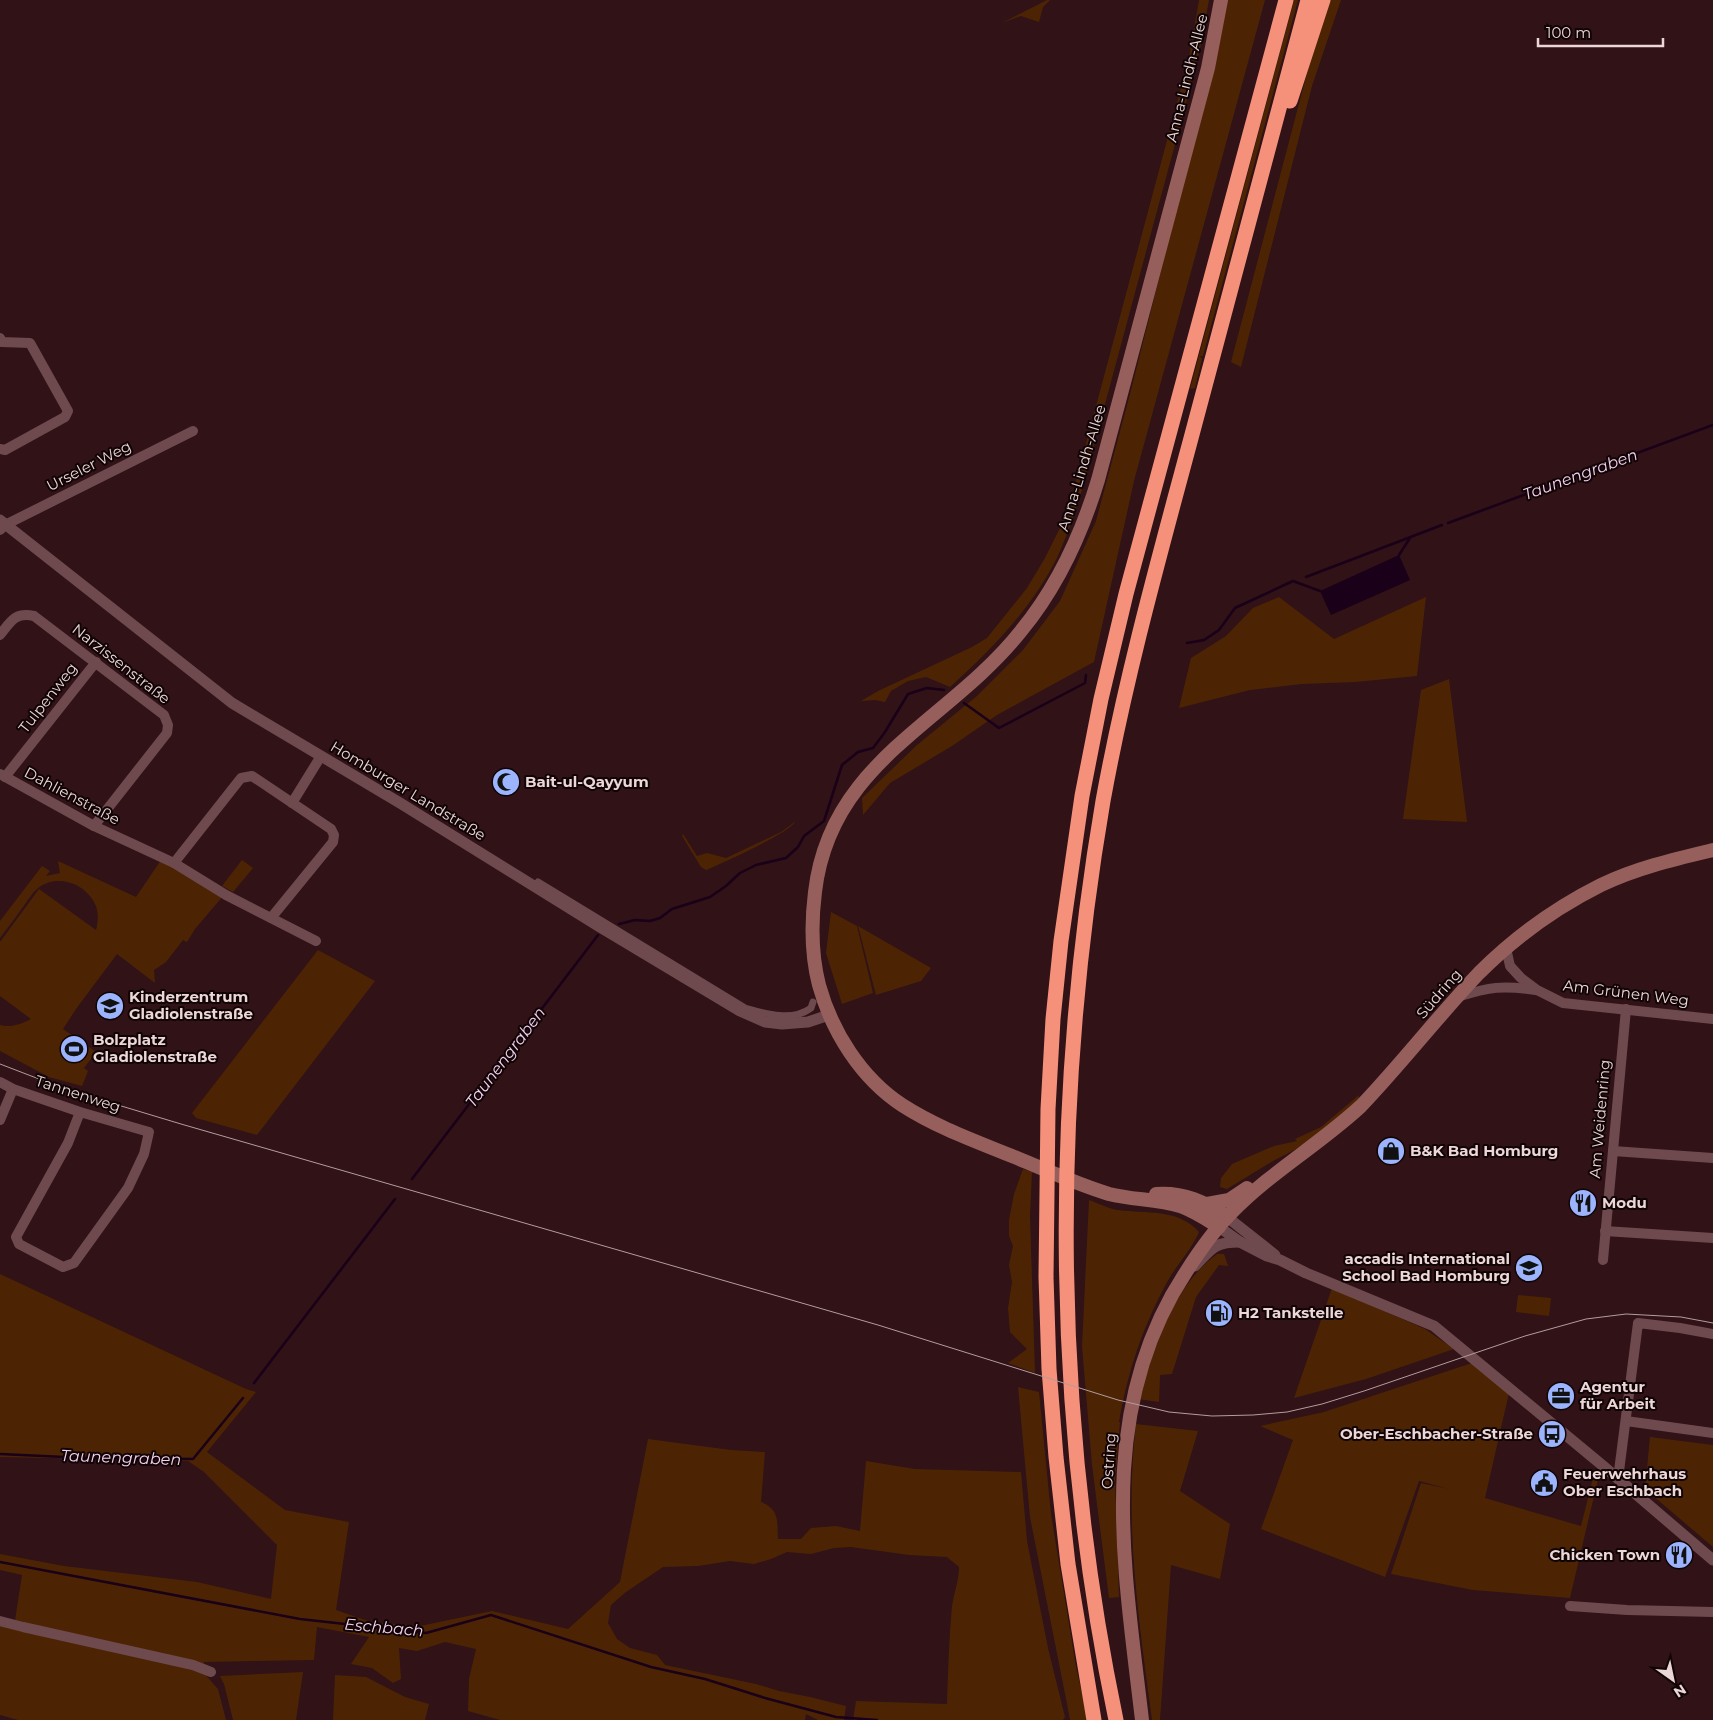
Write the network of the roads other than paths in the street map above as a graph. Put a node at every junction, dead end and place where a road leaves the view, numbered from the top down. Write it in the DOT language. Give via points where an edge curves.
graph roads {
  1 [pos="1221,0"];
  2 [pos="1275,0"];
  3 [pos="1286,0"];
  4 [pos="1308,0"];
  5 [pos="1323,0"];
  6 [pos="1259,100"];
  7 [pos="1269,148"];
  8 [pos="1,341"];
  9 [pos="193,431"];
  10 [pos="0,449"];
  11 [pos="2,525"];
  12 [pos="0,635"];
  13 [pos="96,662"];
  14 [pos="235,701"];
  15 [pos="321,756"];
  16 [pos="2,775"];
  17 [pos="292,803"];
  18 [pos="94,826"];
  19 [pos="1713,850"];
  20 [pos="174,863"];
  21 [pos="271,918"];
  22 [pos="316,941"];
  23 [pos="1506,948"];
  24 [pos="1536,990"];
  25 [pos="1458,997"];
  26 [pos="813,1002"];
  27 [pos="1626,1010"];
  28 [pos="829,1015"];
  29 [pos="1713,1019"];
  30 [pos="0,1082"];
  31 [pos="13,1089"];
  32 [pos="80,1112"];
  33 [pos="0,1120"];
  34 [pos="1613,1151"];
  35 [pos="1298,1156"];
  36 [pos="1713,1158"];
  37 [pos="1122,1197"];
  38 [pos="1207,1204"];
  39 [pos="1223,1222"];
  40 [pos="1605,1230"];
  41 [pos="1713,1238"];
  42 [pos="1240,1242"];
  43 [pos="1280,1260"];
  44 [pos="1603,1260"];
  45 [pos="1178,1284"];
  46 [pos="1713,1334"];
  47 [pos="1626,1421"];
  48 [pos="1713,1433"];
  49 [pos="1618,1479"];
  50 [pos="1713,1560"];
  51 [pos="1570,1606"];
  52 [pos="1713,1612"];
  53 [pos="0,1621"];
  54 [pos="211,1672"];
  55 [pos="1094,1720"];
  56 [pos="1116,1720"];
  57 [pos="1142,1720"];
  1 -- 28 [label="main road, Anna-Lindh-Allee" via="1208,68 1098,480 1071,554 1037,611 1005,651 864,778 843,809 824,850 812,910 812,937 817,978"];
  2 -- 6 [label="highway"];
  3 -- 6 [label="highway"];
  4 -- 7 [label="highway"];
  5 -- 7 [label="highway" via="1294,92"];
  6 -- 55 [label="highway" via="1126,594 1099,709 1082,796 1053,1019 1046,1198 1049,1369 1068,1564"];
  7 -- 56 [label="highway" via="1123,703 1104,800 1080,962 1067,1150 1070,1372 1088,1554"];
  8 -- 10 [label="street" via="30,343 68,412 65,417 4,450"];
  9 -- 11 [label="street, Urseler Weg"];
  11 -- 15 [label="street, Homburger Landstraße" via="232,703"];
  12 -- 13 [label="street, Narzissenstraße" via="15,617 34,616"];
  13 -- 16 [label="street, Tulpenweg"];
  13 -- 18 [label="street, Narzissenstraße" via="164,715 168,725 167,733"];
  14 -- 26 [label="street" via="745,1008 785,1016 804,1012 811,1008"];
  15 -- 17 [label="street"];
  15 -- 28 [label="street, Homburger Landstraße" via="750,1016 765,1022 792,1024"];
  16 -- 18 [label="street, Dahlienstraße"];
  17 -- 20 [label="street" via="252,776 241,778"];
  17 -- 21 [label="street" via="331,829 333,842"];
  18 -- 20 [label="street, Dahlienstraße"];
  19 -- 23 [label="main road, Südring" via="1673,859 1602,885 1546,918"];
  20 -- 21 [label="street, Dahlienstraße"];
  21 -- 22 [label="street, Dahlienstraße"];
  23 -- 24 [label="street, Am Grünen Weg" via="1510,966"];
  23 -- 25 [label="main road, Südring"];
  24 -- 25 [label="street, Am Grünen Weg" via="1510,986 1488,988"];
  24 -- 27 [label="street, Am Grünen Weg" via="1563,1003"];
  25 -- 35 [label="main road, Südring" via="1361,1106"];
  27 -- 29 [label="street, Am Grünen Weg"];
  27 -- 34 [label="street, Am Weidenring"];
  28 -- 37 [label="main road, Anna-Lindh-Allee" via="859,1064 899,1103 975,1141"];
  30 -- 31 [label="street, Tannenweg"];
  31 -- 32 [label="street, Tannenweg"];
  31 -- 33 [label="street"];
  32 -- 32 [label="street, Tannenweg" via="149,1132 144,1154 128,1188 74,1263 63,1267 19,1244 16,1236 68,1143"];
  34 -- 36 [label="street"];
  34 -- 40 [label="street, Am Weidenring"];
  35 -- 38 [label="main road" via="1229,1200"];
  35 -- 39 [label="main road, Südring"];
  37 -- 38 [label="main road" via="1161,1194"];
  37 -- 39 [label="main road" via="1181,1206"];
  38 -- 39 [label="main road"];
  39 -- 42 [label="street"];
  39 -- 43 [label="street"];
  39 -- 45 [label="main road, Ostring"];
  40 -- 41 [label="street"];
  40 -- 44 [label="street, Am Weidenring"];
  42 -- 43 [label="street"];
  42 -- 45 [label="street" via="1214,1246"];
  43 -- 49 [label="street" via="1434,1326"];
  45 -- 57 [label="main road, Ostring" via="1151,1338 1133,1396 1126,1434 1124,1546"];
  46 -- 47 [label="street" via="1638,1323"];
  47 -- 48 [label="street"];
  47 -- 49 [label="street"];
  49 -- 50 [label="street"];
  51 -- 52 [label="street"];
  53 -- 54 [label="street" via="193,1665"];
}
